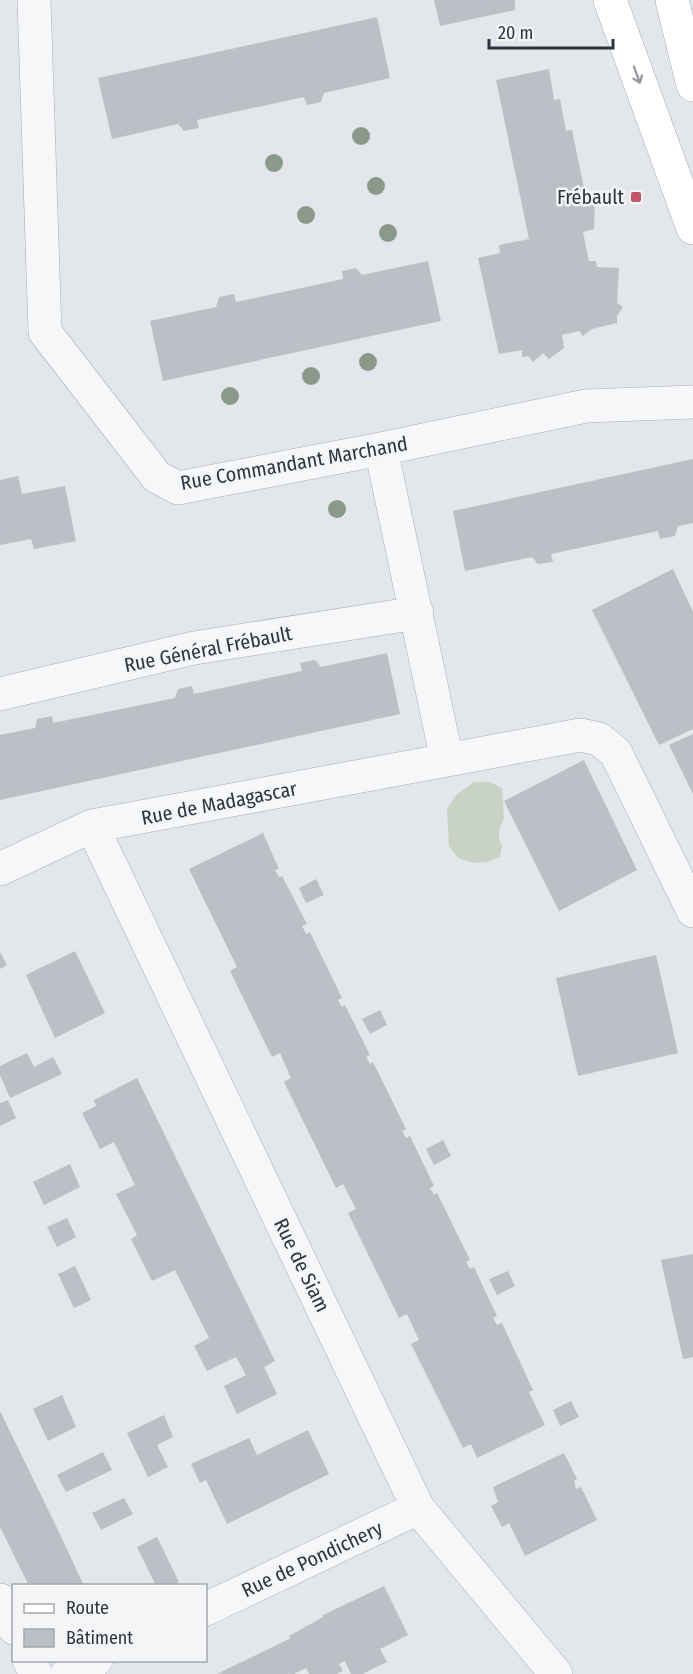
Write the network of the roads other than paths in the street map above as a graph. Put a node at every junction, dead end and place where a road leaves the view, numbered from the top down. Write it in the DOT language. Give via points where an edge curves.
graph roads {
  1 [pos="34,0"];
  2 [pos="610,0"];
  3 [pos="672,0"];
  4 [pos="693,85"];
  5 [pos="693,228"];
  6 [pos="693,402"];
  7 [pos="381,449"];
  8 [pos="417,613"];
  9 [pos="0,694"];
  10 [pos="447,760"];
  11 [pos="92,826"];
  12 [pos="0,869"];
  13 [pos="693,910"];
  14 [pos="418,1508"];
  15 [pos="0,1600"];
  16 [pos="207,1609"];
  17 [pos="12,1624"];
  18 [pos="94,1662"];
  19 [pos="67,1674"];
  20 [pos="556,1674"];
  1 -- 7 [label="street, Rue Commandant Marchand" via="45,332 150,468 157,477 178,488"];
  2 -- 5 [label="main road, one-way"];
  3 -- 4 [label="main road"];
  6 -- 7 [label="street, Rue Commandant Marchand" via="586,406"];
  7 -- 8 [label="street"];
  8 -- 9 [label="street, Rue Général Frébault" via="194,648"];
  8 -- 10 [label="street"];
  10 -- 11 [label="street, Rue de Madagascar"];
  10 -- 13 [label="street" via="580,735 599,739 616,753"];
  11 -- 12 [label="street, Rue de Madagascar"];
  11 -- 14 [label="street, Rue de Siam"];
  14 -- 16 [label="street, Rue de Pondichery"];
  14 -- 20 [label="street, Rue de Siam"];
  15 -- 17 [label="street"];
  18 -- 19 [label="street"];
}
